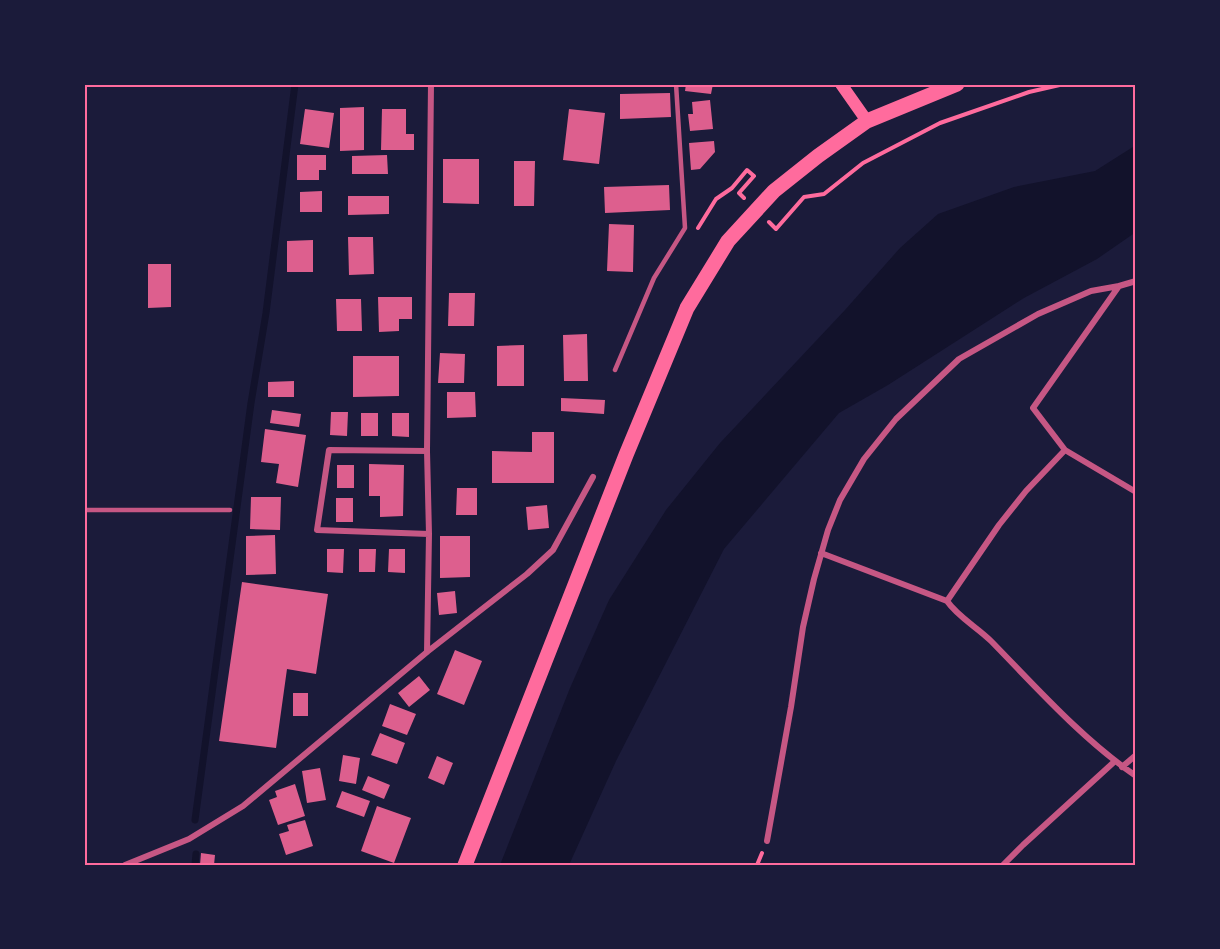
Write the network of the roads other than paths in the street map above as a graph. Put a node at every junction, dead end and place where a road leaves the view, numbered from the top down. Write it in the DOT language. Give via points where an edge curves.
graph roads {
  1 [pos="430,84"];
  2 [pos="676,84"];
  3 [pos="841,84"];
  4 [pos="957,84"];
  5 [pos="867,121"];
  6 [pos="1136,281"];
  7 [pos="1119,285"];
  8 [pos="615,370"];
  9 [pos="1065,450"];
  10 [pos="427,451"];
  11 [pos="593,477"];
  12 [pos="1136,492"];
  13 [pos="84,510"];
  14 [pos="230,510"];
  15 [pos="429,534"];
  16 [pos="821,553"];
  17 [pos="947,601"];
  18 [pos="427,652"];
  19 [pos="1136,755"];
  20 [pos="1114,762"];
  21 [pos="1122,767"];
  22 [pos="1136,776"];
  23 [pos="767,841"];
  24 [pos="125,865"];
  25 [pos="465,865"];
  26 [pos="1003,865"];
  1 -- 10 [label="street"];
  2 -- 8 [label="lane" via="685,228 654,278"];
  3 -- 5 [label="main road"];
  4 -- 5 [label="main road"];
  5 -- 25 [label="main road" via="774,191 728,241 687,308"];
  6 -- 7 [label="street"];
  7 -- 9 [label="street" via="1033,408"];
  7 -- 16 [label="street" via="1091,291 1038,314 959,359 896,419 864,459 840,500"];
  9 -- 12 [label="street"];
  9 -- 17 [label="street" via="999,525"];
  10 -- 15 [label="street"];
  10 -- 15 [label="street" via="329,450 317,530"];
  11 -- 18 [label="street" via="553,550"];
  13 -- 14 [label="lane"];
  15 -- 18 [label="street"];
  16 -- 17 [label="street"];
  16 -- 23 [label="street" via="803,627"];
  17 -- 20 [label="street"];
  18 -- 24 [label="street" via="243,806 189,839"];
  19 -- 21 [label="street"];
  20 -- 21 [label="street"];
  20 -- 26 [label="street"];
  21 -- 22 [label="street"];
}
